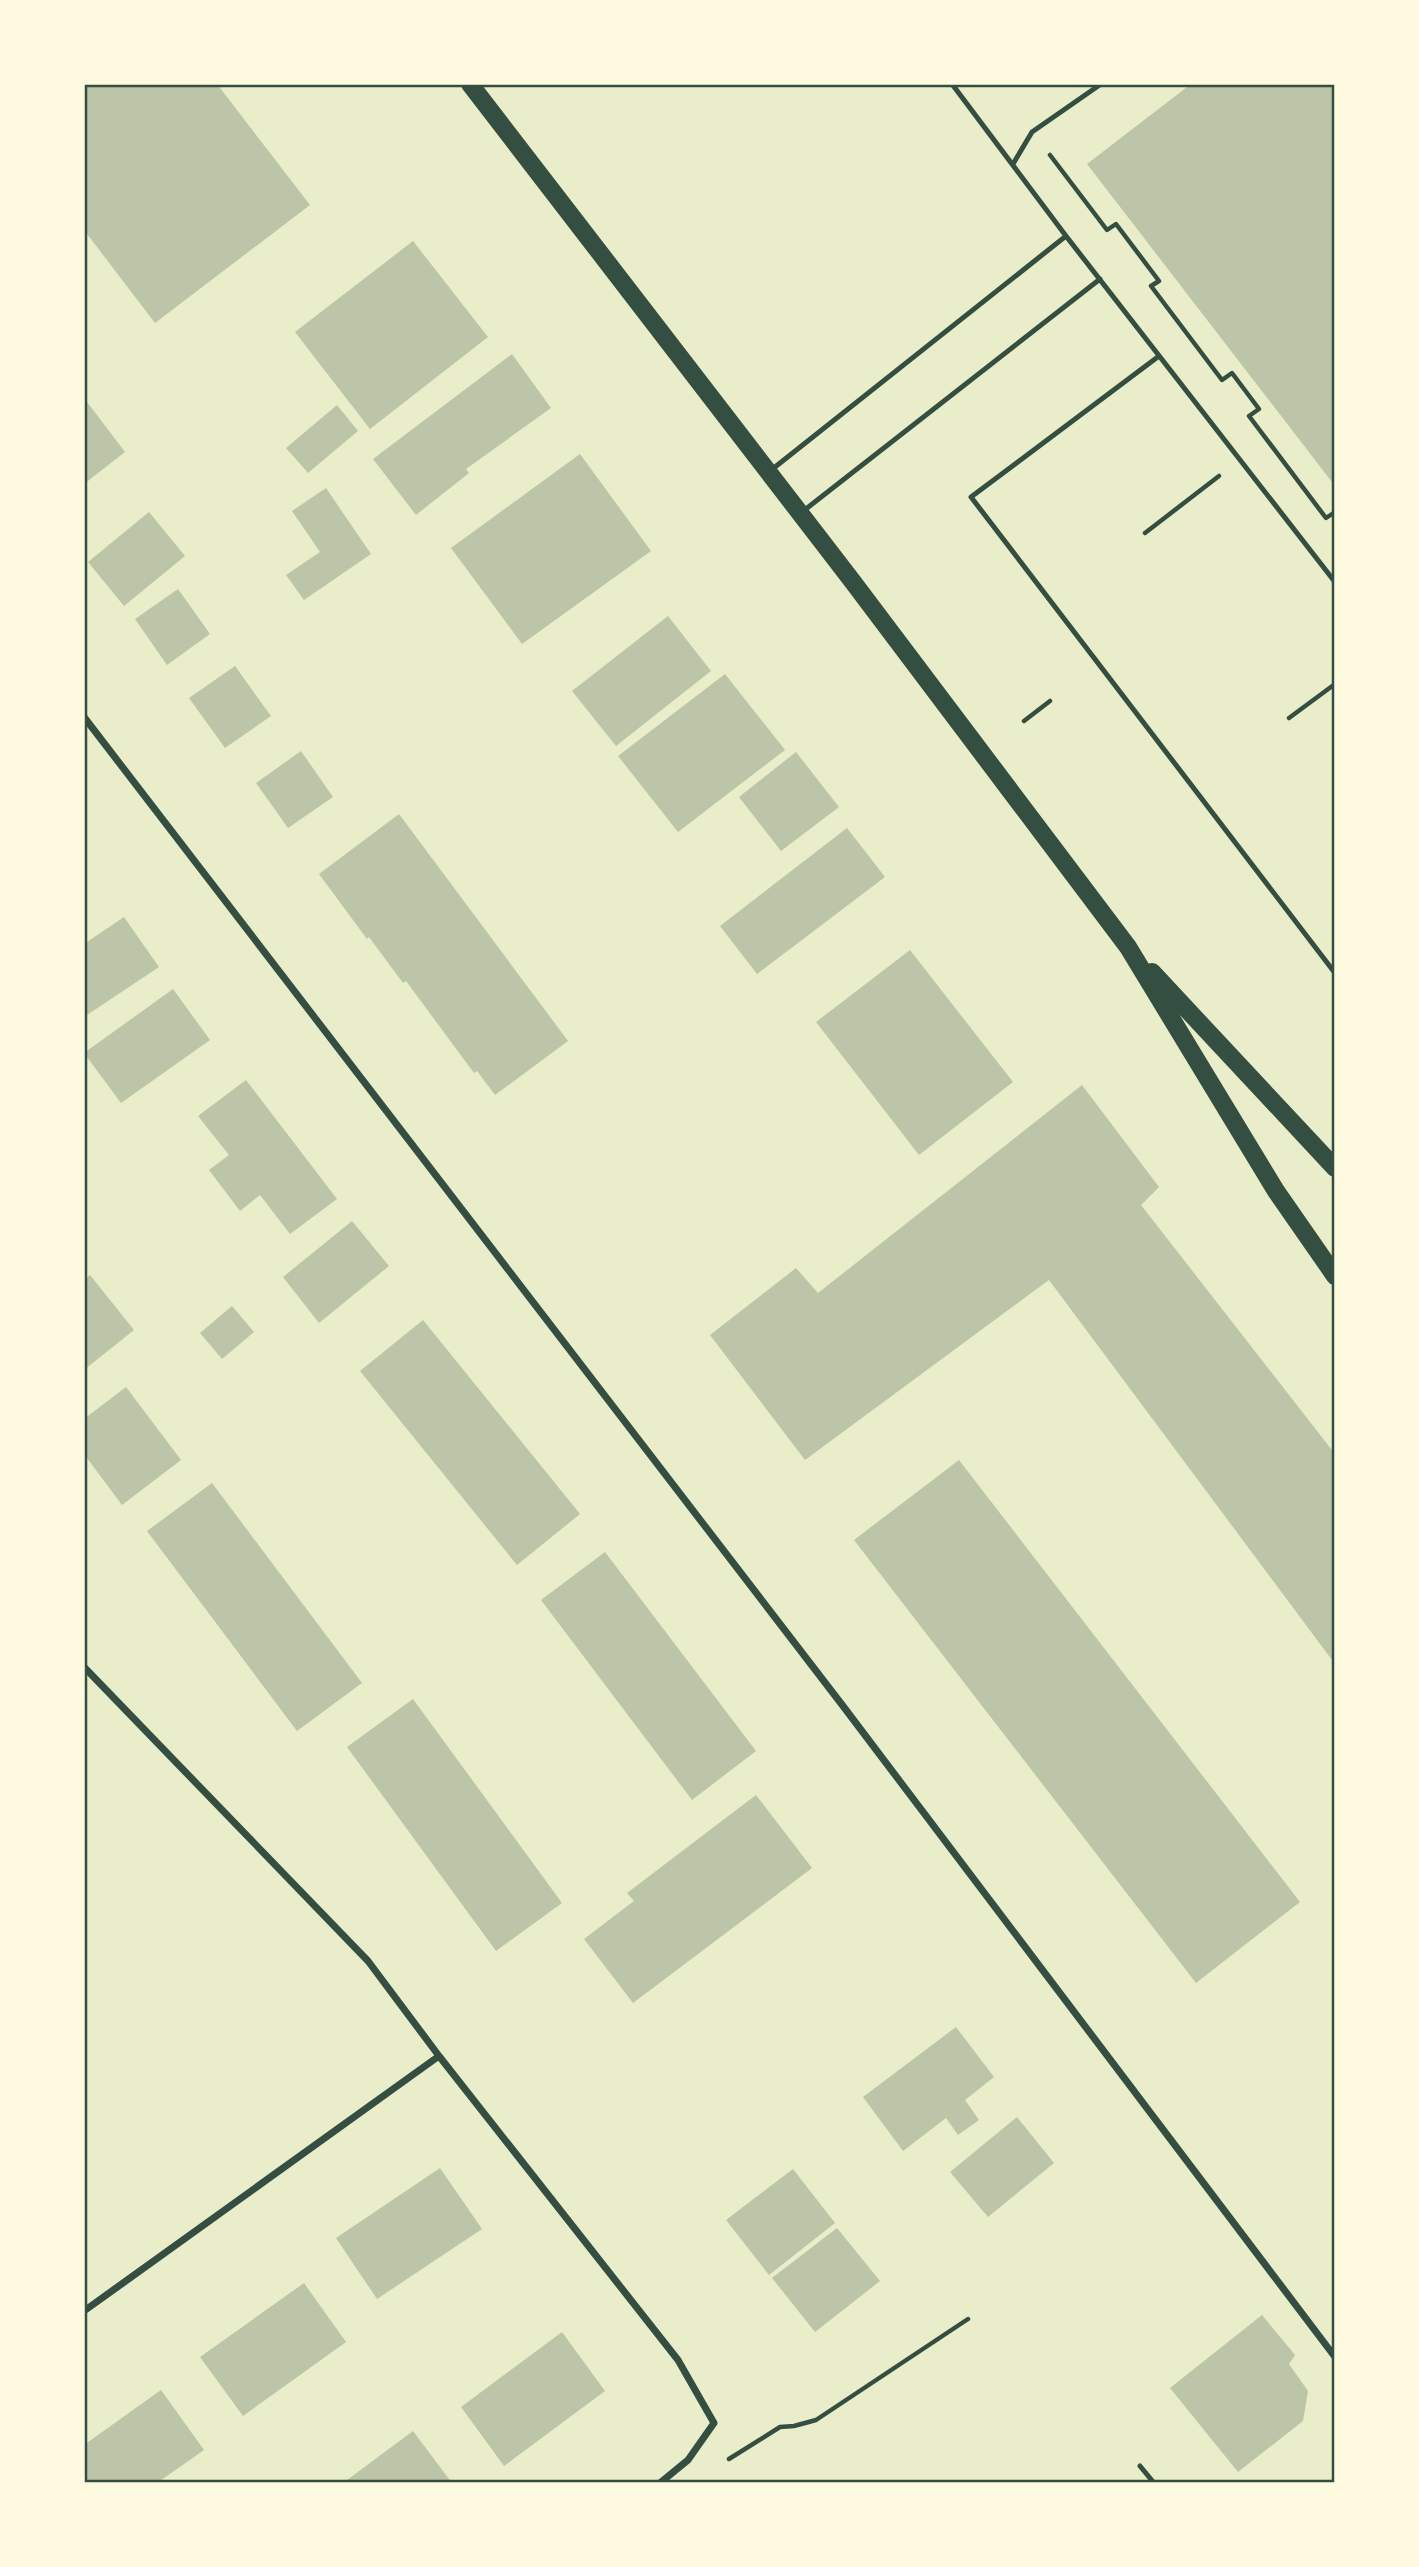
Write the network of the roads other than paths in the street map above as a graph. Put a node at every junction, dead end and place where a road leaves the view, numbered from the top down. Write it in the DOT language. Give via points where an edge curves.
graph roads {
  1 [pos="470,84"];
  2 [pos="952,84"];
  3 [pos="1101,84"];
  4 [pos="1013,164"];
  5 [pos="1066,236"];
  6 [pos="1100,279"];
  7 [pos="1159,356"];
  8 [pos="768,473"];
  9 [pos="800,514"];
  10 [pos="1335,582"];
  11 [pos="84,717"];
  12 [pos="1128,947"];
  13 [pos="1335,973"];
  14 [pos="1335,1168"];
  15 [pos="1335,1276"];
  16 [pos="84,1667"];
  17 [pos="439,2056"];
  18 [pos="84,2311"];
  19 [pos="1335,2357"];
  20 [pos="1140,2466"];
  21 [pos="660,2483"];
  22 [pos="1154,2483"];
  1 -- 8 [label="main road"];
  2 -- 4 [label="lane"];
  3 -- 4 [label="lane" via="1032,132"];
  4 -- 5 [label="lane"];
  5 -- 6 [label="lane"];
  5 -- 8 [label="lane"];
  6 -- 7 [label="lane"];
  6 -- 9 [label="lane"];
  7 -- 10 [label="lane"];
  7 -- 13 [label="lane" via="971,497"];
  8 -- 9 [label="main road"];
  9 -- 12 [label="main road"];
  11 -- 19 [label="street"];
  12 -- 14 [label="main road"];
  12 -- 15 [label="main road" via="1276,1191"];
  16 -- 17 [label="street" via="368,1961"];
  17 -- 18 [label="street"];
  17 -- 21 [label="street" via="678,2360 714,2423 688,2460"];
  20 -- 22 [label="lane"];
}
